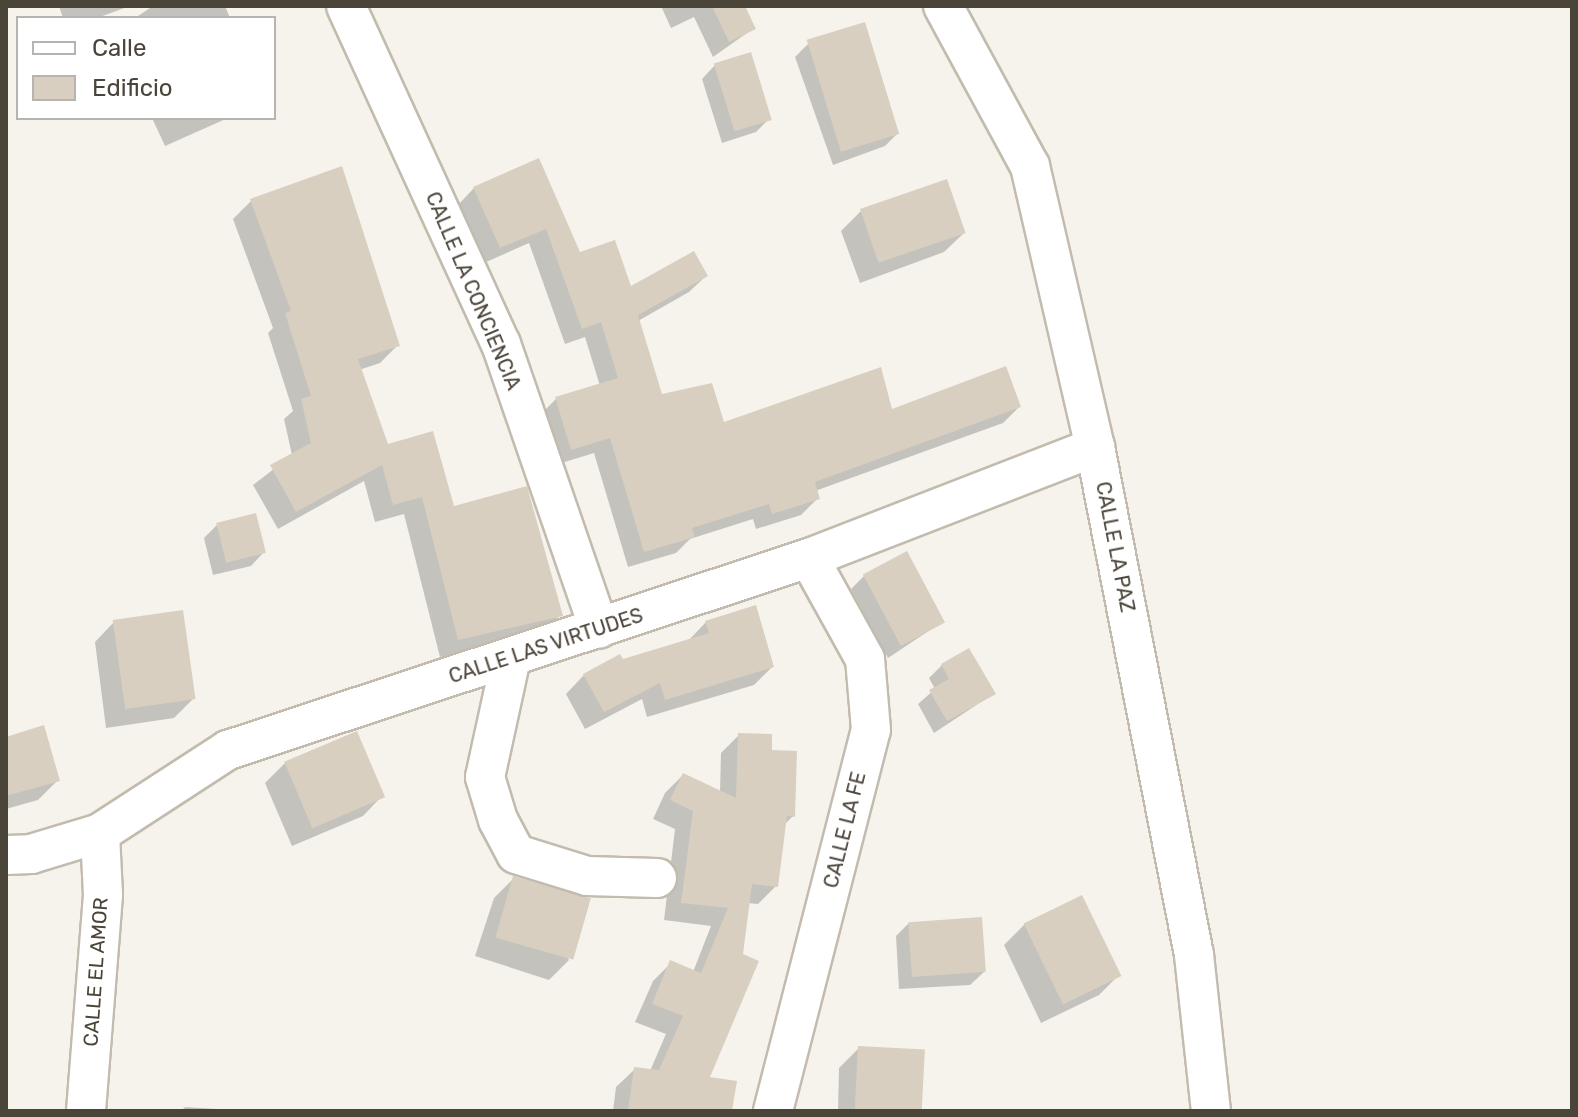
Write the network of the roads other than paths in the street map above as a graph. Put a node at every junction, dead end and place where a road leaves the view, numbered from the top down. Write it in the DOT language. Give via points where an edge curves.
graph roads {
  1 [pos="346,6"];
  2 [pos="943,6"];
  3 [pos="1095,447"];
  4 [pos="809,558"];
  5 [pos="599,629"];
  6 [pos="511,658"];
  7 [pos="100,833"];
  8 [pos="6,855"];
  9 [pos="657,878"];
  10 [pos="86,1111"];
  11 [pos="773,1111"];
  12 [pos="1211,1111"];
  1 -- 5 [label="street, CALLE LA CONCIENCIA" via="501,344"];
  2 -- 3 [label="street, CALLE LA PAZ" via="1030,166"];
  3 -- 4 [label="street, CALLE LAS VIRTUDES" via="940,512"];
  3 -- 12 [label="street, CALLE LA PAZ" via="1194,955"];
  4 -- 5 [label="street, CALLE LAS VIRTUDES"];
  4 -- 11 [label="street, CALLE LA FE" via="865,659 871,730"];
  5 -- 6 [label="street, CALLE LAS VIRTUDES"];
  6 -- 7 [label="street, CALLE LAS VIRTUDES" via="228,750"];
  6 -- 9 [label="street" via="485,777 516,854 587,876"];
  7 -- 8 [label="street, CALLE LAS VIRTUDES"];
  7 -- 10 [label="street, CALLE EL AMOR" via="103,895"];
}
